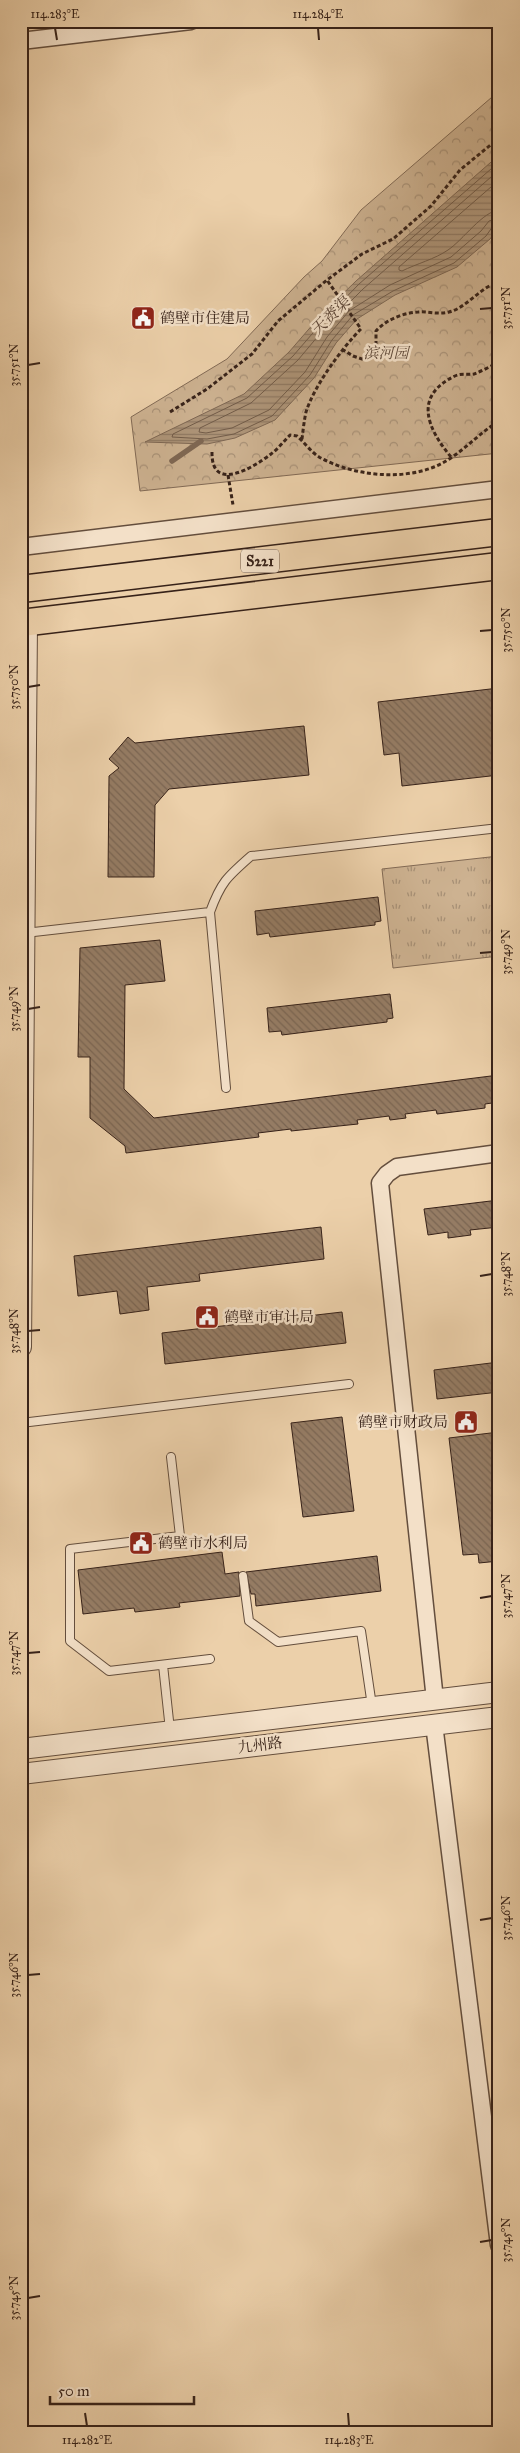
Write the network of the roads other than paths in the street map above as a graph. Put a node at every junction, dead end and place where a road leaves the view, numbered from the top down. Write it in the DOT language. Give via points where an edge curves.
graph roads {
  1 [pos="191,21"];
  2 [pos="21,41"];
  3 [pos="499,489"];
  4 [pos="499,532"];
  5 [pos="21,547"];
  6 [pos="499,566"];
  7 [pos="21,589"];
  8 [pos="24,623"];
  9 [pos="499,828"];
  10 [pos="210,912"];
  11 [pos="25,933"];
  12 [pos="226,1088"];
  13 [pos="499,1153"];
  14 [pos="21,1347"];
  15 [pos="349,1384"];
  16 [pos="21,1423"];
  17 [pos="171,1457"];
  18 [pos="243,1576"];
  19 [pos="210,1659"];
  20 [pos="162,1665"];
  21 [pos="499,1692"];
  22 [pos="435,1700"];
  23 [pos="372,1708"];
  24 [pos="499,1717"];
  25 [pos="434,1724"];
  26 [pos="170,1732"];
  27 [pos="21,1749"];
  28 [pos="21,1774"];
  29 [pos="499,2245"];
  1 -- 2 [label="street"];
  3 -- 5 [label="street"];
  4 -- 7 [label="main road, S221"];
  6 -- 8 [label="main road, S221"];
  8 -- 11 [label="street"];
  9 -- 10 [label="lane" via="251,856 219,886"];
  10 -- 11 [label="lane"];
  10 -- 12 [label="lane"];
  11 -- 14 [label="street"];
  13 -- 22 [label="street" via="397,1166 380,1182"];
  15 -- 16 [label="lane"];
  17 -- 20 [label="lane" via="180,1536 70,1549 70,1641 109,1671"];
  18 -- 23 [label="lane" via="249,1620 278,1642 361,1631"];
  19 -- 20 [label="lane"];
  20 -- 26 [label="lane"];
  21 -- 22 [label="street, 九州路"];
  22 -- 23 [label="street, 九州路"];
  23 -- 26 [label="street, 九州路"];
  24 -- 25 [label="street, 九州路"];
  25 -- 28 [label="street, 九州路"];
  25 -- 29 [label="street"];
  26 -- 27 [label="street, 九州路"];
}
